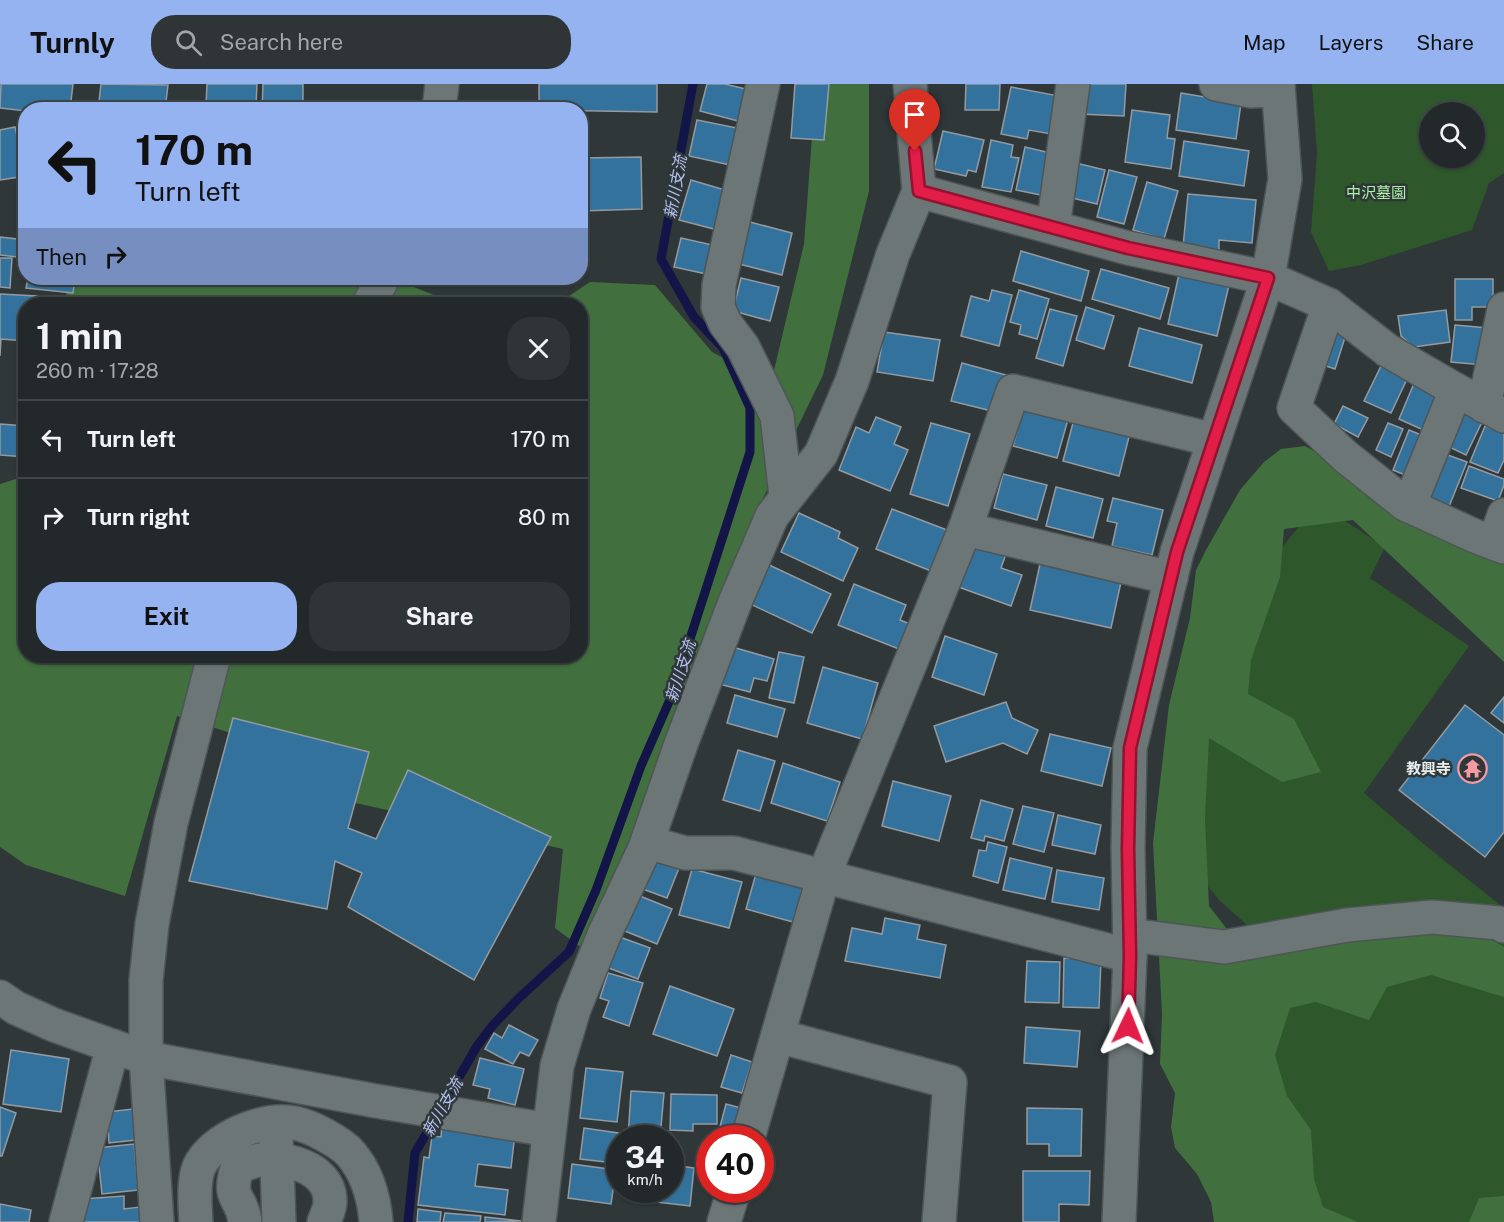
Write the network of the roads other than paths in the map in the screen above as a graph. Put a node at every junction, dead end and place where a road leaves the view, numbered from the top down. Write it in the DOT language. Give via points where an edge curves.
graph roads {
  1 [pos="442,84"];
  2 [pos="763,84"];
  3 [pos="910,84"];
  4 [pos="1073,84"];
  5 [pos="1216,84"];
  6 [pos="1278,87"];
  7 [pos="440,102"];
  8 [pos="919,191"];
  9 [pos="1053,227"];
  10 [pos="1268,278"];
  11 [pos="1329,305"];
  12 [pos="1504,309"];
  13 [pos="1456,390"];
  14 [pos="1494,411"];
  15 [pos="1214,440"];
  16 [pos="786,498"];
  17 [pos="1409,506"];
  18 [pos="965,529"];
  19 [pos="1501,535"];
  20 [pos="1171,578"];
  21 [pos="212,663"];
  22 [pos="647,842"];
  23 [pos="824,875"];
  24 [pos="1504,926"];
  25 [pos="1130,945"];
  26 [pos="0,997"];
  27 [pos="778,1036"];
  28 [pos="112,1046"];
  29 [pos="146,1058"];
  30 [pos="275,1123"];
  31 [pos="752,1125"];
  32 [pos="549,1130"];
  33 [pos="277,1159"];
  34 [pos="730,1203"];
  35 [pos="66,1222"];
  36 [pos="157,1222"];
  37 [pos="196,1222"];
  38 [pos="245,1222"];
  39 [pos="279,1222"];
  40 [pos="324,1222"];
  41 [pos="376,1222"];
  42 [pos="539,1222"];
  43 [pos="724,1222"];
  44 [pos="939,1222"];
  45 [pos="1119,1222"];
  1 -- 7 [label="street"];
  2 -- 16 [label="street" via="719,285 718,307 777,416"];
  3 -- 8 [label="street"];
  4 -- 9 [label="street"];
  5 -- 6 [label="street" via="1251,91"];
  6 -- 10 [label="street" via="1286,179"];
  8 -- 9 [label="street"];
  8 -- 16 [label="street" via="893,254 852,381 821,454"];
  9 -- 10 [label="street" via="1128,248"];
  10 -- 11 [label="street"];
  10 -- 15 [label="street"];
  11 -- 13 [label="street" via="1387,350"];
  11 -- 17 [label="street" via="1294,408 1345,456"];
  12 -- 14 [label="street"];
  13 -- 14 [label="street"];
  13 -- 17 [label="street"];
  15 -- 18 [label="street" via="1013,391"];
  15 -- 20 [label="street"];
  16 -- 22 [label="street" via="772,516 735,602"];
  17 -- 19 [label="street"];
  18 -- 20 [label="street"];
  18 -- 23 [label="street"];
  20 -- 25 [label="street" via="1130,748"];
  21 -- 29 [label="street" via="171,823 152,924"];
  22 -- 23 [label="street" via="685,853 734,853"];
  22 -- 32 [label="street" via="574,1009 557,1066"];
  23 -- 25 [label="street"];
  23 -- 27 [label="street"];
  24 -- 25 [label="street" via="1432,917 1347,925 1224,947"];
  25 -- 45 [label="street"];
  26 -- 28 [label="street" via="54,1025"];
  27 -- 31 [label="street"];
  27 -- 44 [label="street" via="950,1082"];
  28 -- 29 [label="street"];
  28 -- 35 [label="street"];
  29 -- 32 [label="street"];
  29 -- 36 [label="street"];
  30 -- 33 [label="street"];
  30 -- 37 [label="street" via="240,1131 216,1146 199,1167"];
  30 -- 41 [label="street" via="294,1122 350,1152 364,1172 374,1199"];
  32 -- 42 [label="street"];
  33 -- 38 [label="street" via="257,1160 237,1168 232,1186"];
  33 -- 39 [label="street"];
  33 -- 40 [label="street" via="315,1171 324,1183 330,1200"];
  34 -- 43 [label="street"];
}
